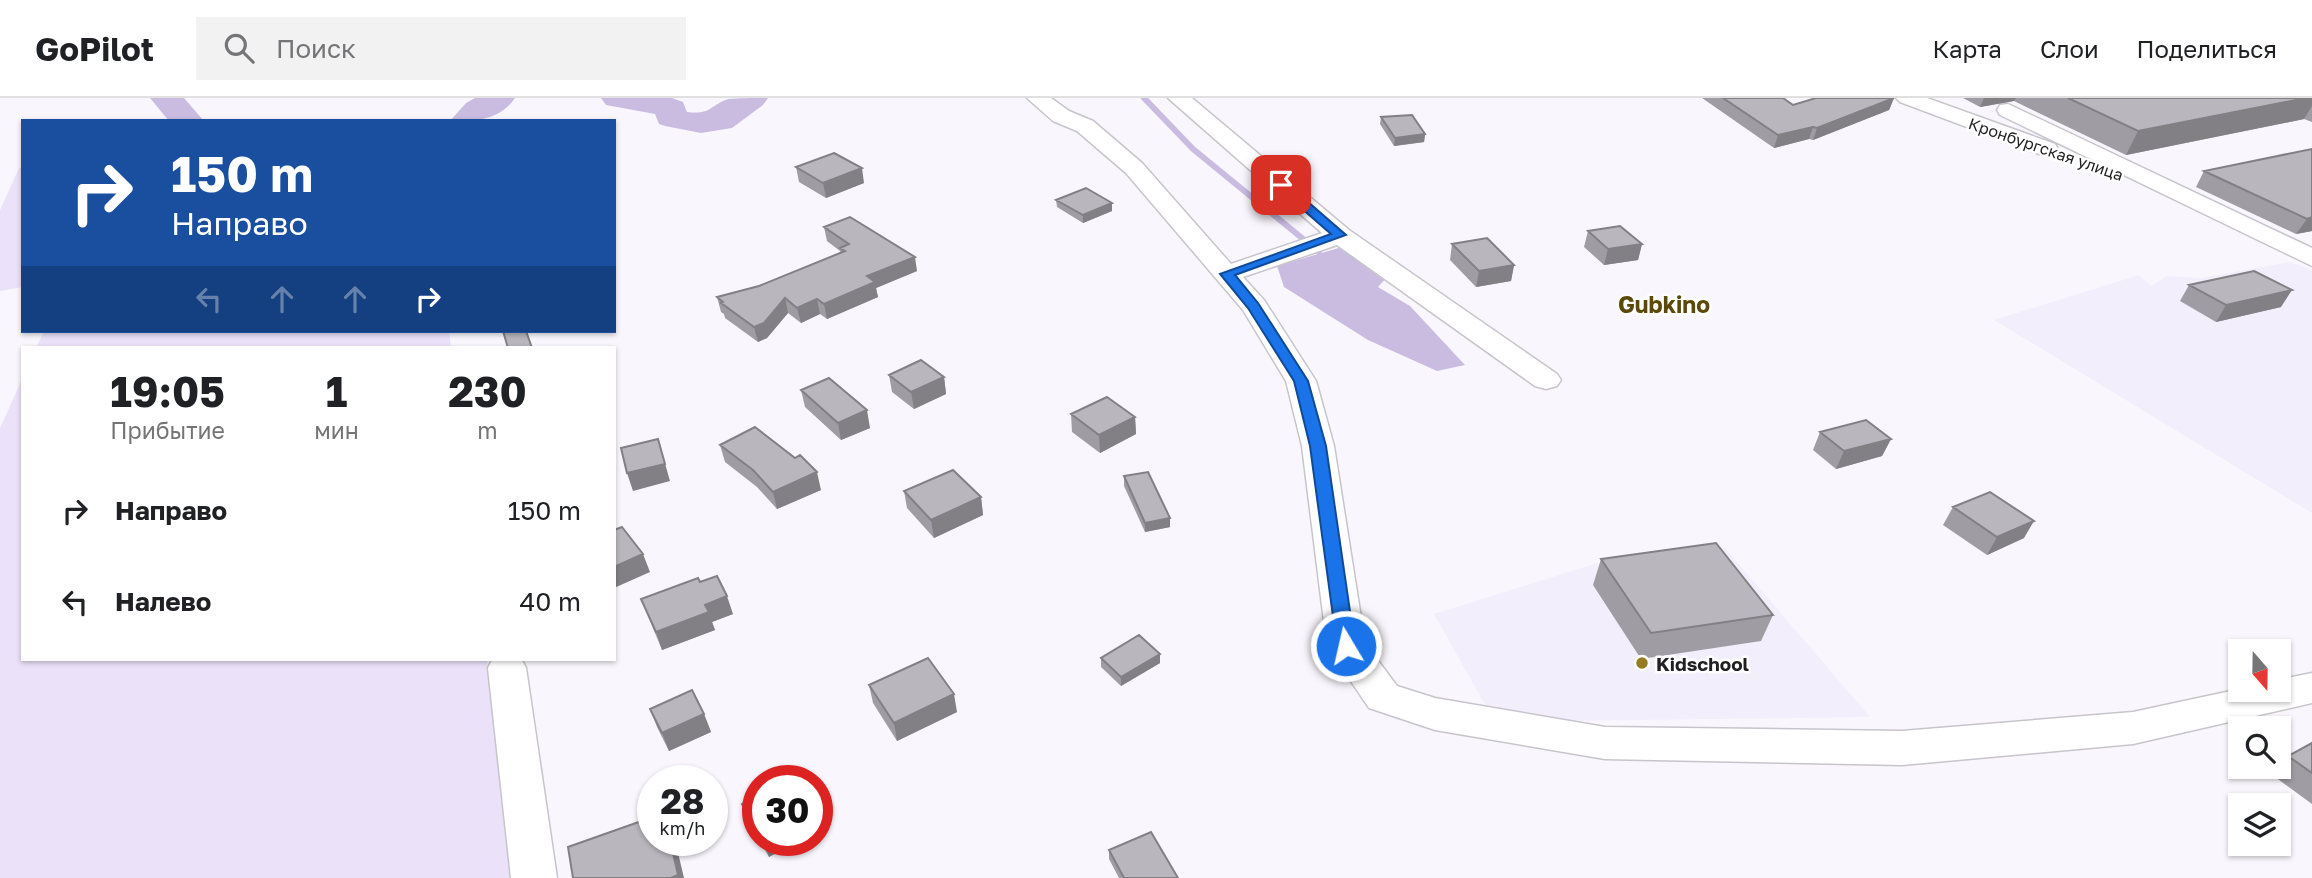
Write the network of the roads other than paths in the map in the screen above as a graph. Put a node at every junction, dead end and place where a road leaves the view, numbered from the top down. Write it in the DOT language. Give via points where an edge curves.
graph roads {
  1 [pos="1038,98"];
  2 [pos="1179,98"];
  3 [pos="1907,98"];
  4 [pos="2008,110"];
  5 [pos="2185,198"];
  6 [pos="1340,235"];
  7 [pos="2312,258"];
  8 [pos="1227,274"];
  9 [pos="1546,380"];
  10 [pos="507,668"];
  11 [pos="2312,688"];
  12 [pos="534,878"];
  1 -- 8 [label="street" via="1061,116 1085,126 1134,168"];
  2 -- 6 [label="street"];
  3 -- 5 [label="street, Кронбургская улица"];
  4 -- 5 [label="street, Кронбургская улица"];
  5 -- 7 [label="street, Кронбургская улица"];
  6 -- 8 [label="street"];
  6 -- 9 [label="street"];
  8 -- 11 [label="street" via="1254,306 1301,381 1318,446 1346,646 1383,697 1435,714 1605,743 1902,748 2133,728"];
  10 -- 12 [label="street"];
}
